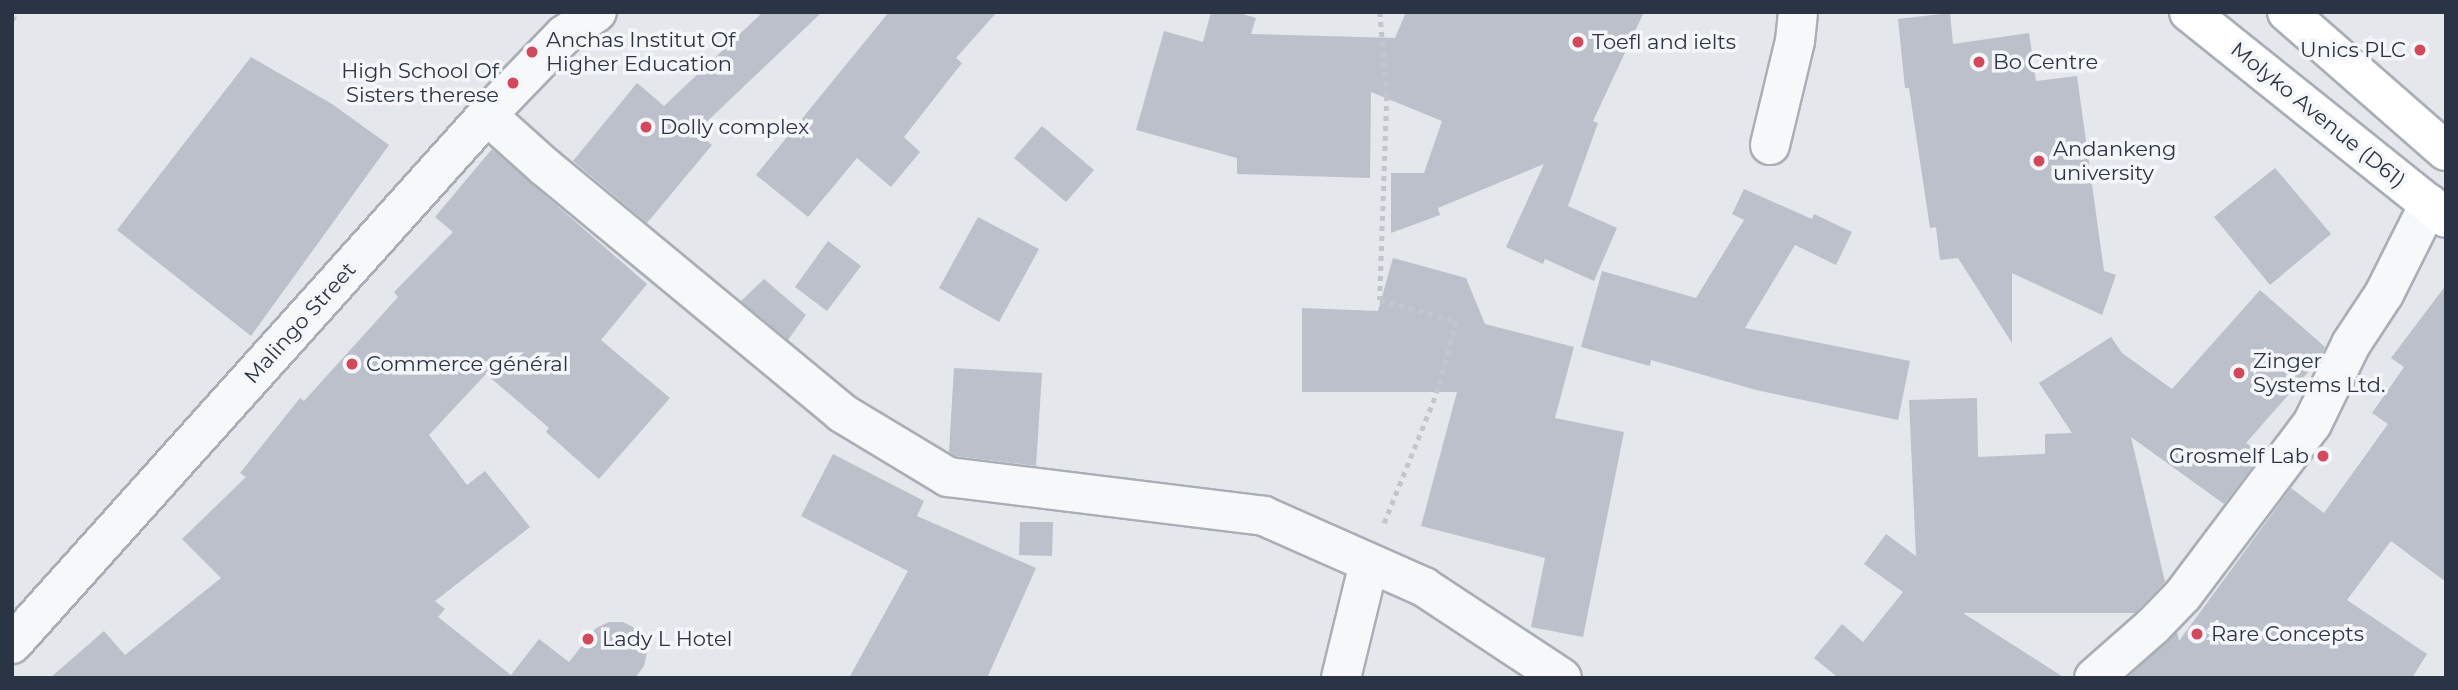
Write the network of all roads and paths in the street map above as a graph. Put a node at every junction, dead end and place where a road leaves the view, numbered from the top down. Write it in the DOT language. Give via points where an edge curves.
graph roads {
  1 [pos="18,12"];
  2 [pos="597,12"];
  3 [pos="1380,12"];
  4 [pos="1798,12"];
  5 [pos="2189,12"];
  6 [pos="2287,12"];
  7 [pos="12,20"];
  8 [pos="487,115"];
  9 [pos="1770,145"];
  10 [pos="2446,151"];
  11 [pos="2438,211"];
  12 [pos="1369,563"];
  13 [pos="12,644"];
  14 [pos="1341,678"];
  15 [pos="1562,678"];
  16 [pos="2094,678"];
  1 -- 7 [label="path"];
  2 -- 8 [label="street, Malingo Street" via="564,35"];
  3 -- 12 [label="path" via="1387,96 1380,300 1457,321 1435,398"];
  4 -- 9 [label="street"];
  5 -- 11 [label="highway, Molyko Avenue (D61)"];
  6 -- 10 [label="highway"];
  8 -- 12 [label="street" via="842,413 948,477 1264,516"];
  8 -- 13 [label="street, Malingo Street"];
  11 -- 16 [label="street" via="2351,344 2312,424 2183,595"];
  12 -- 14 [label="street"];
  12 -- 15 [label="street" via="1424,587"];
}
